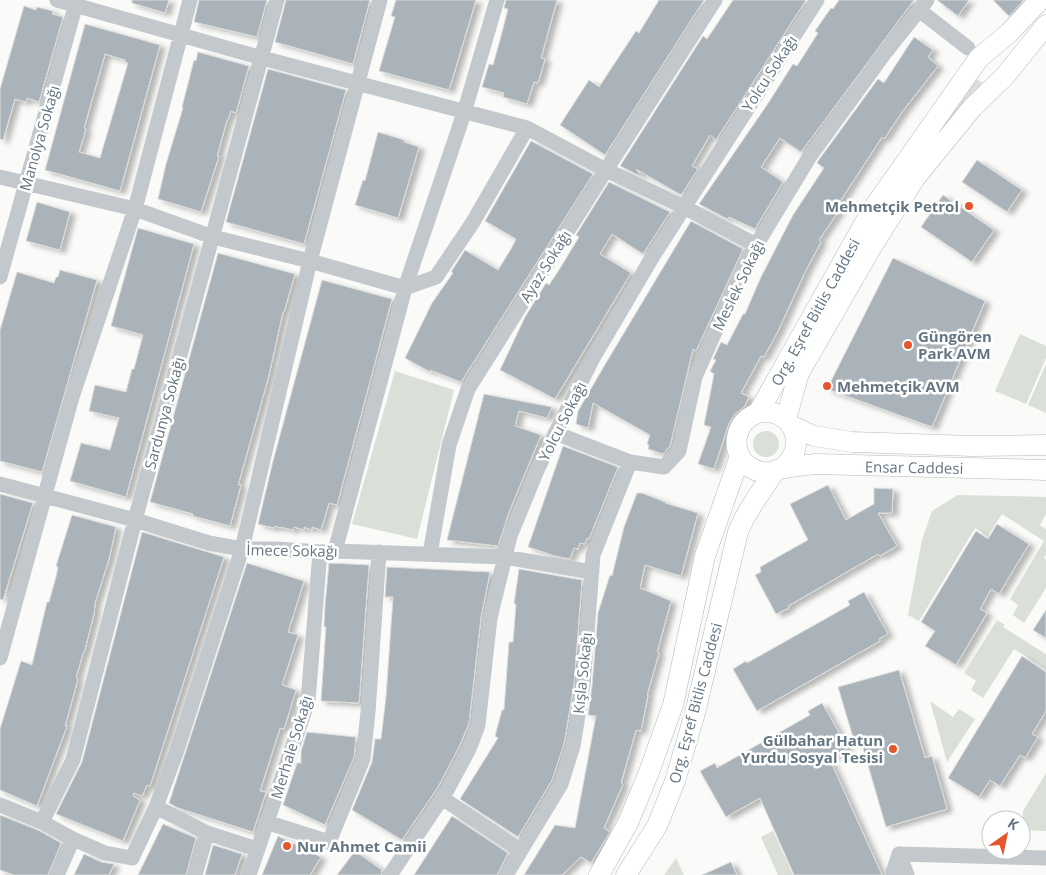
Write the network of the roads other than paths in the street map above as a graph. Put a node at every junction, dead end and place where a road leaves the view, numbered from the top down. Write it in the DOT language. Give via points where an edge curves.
graph roads {
  1 [pos="57,0"];
  2 [pos="190,0"];
  3 [pos="277,0"];
  4 [pos="380,0"];
  5 [pos="497,0"];
  6 [pos="715,0"];
  7 [pos="817,0"];
  8 [pos="1040,0"];
  9 [pos="76,3"];
  10 [pos="923,5"];
  11 [pos="1046,25"];
  12 [pos="182,35"];
  13 [pos="968,48"];
  14 [pos="262,58"];
  15 [pos="969,72"];
  16 [pos="358,84"];
  17 [pos="986,94"];
  18 [pos="464,113"];
  19 [pos="527,128"];
  20 [pos="606,170"];
  21 [pos="0,176"];
  22 [pos="26,183"];
  23 [pos="684,207"];
  24 [pos="135,209"];
  25 [pos="212,237"];
  26 [pos="756,245"];
  27 [pos="310,261"];
  28 [pos="0,277"];
  29 [pos="405,288"];
  30 [pos="758,414"];
  31 [pos="789,423"];
  32 [pos="556,433"];
  33 [pos="972,446"];
  34 [pos="1046,446"];
  35 [pos="740,456"];
  36 [pos="630,462"];
  37 [pos="972,468"];
  38 [pos="778,470"];
  39 [pos="1046,470"];
  40 [pos="0,484"];
  41 [pos="45,495"];
  42 [pos="135,520"];
  43 [pos="242,549"];
  44 [pos="327,551"];
  45 [pos="379,552"];
  46 [pos="430,554"];
  47 [pos="505,557"];
  48 [pos="592,572"];
  49 [pos="0,658"];
  50 [pos="442,798"];
  51 [pos="0,805"];
  52 [pos="156,807"];
  53 [pos="42,822"];
  54 [pos="266,822"];
  55 [pos="207,833"];
  56 [pos="73,838"];
  57 [pos="257,849"];
  58 [pos="520,850"];
  59 [pos="1046,858"];
  60 [pos="898,874"];
  61 [pos="57,875"];
  62 [pos="195,875"];
  63 [pos="249,875"];
  64 [pos="390,875"];
  65 [pos="506,875"];
  66 [pos="599,875"];
  67 [pos="626,875"];
  1 -- 9 [label="street"];
  2 -- 12 [label="street"];
  3 -- 14 [label="street, Sardunya Sokağı"];
  4 -- 16 [label="street"];
  5 -- 18 [label="street, Merhale Sokağı"];
  6 -- 20 [label="street, Ayaz Sokağı"];
  7 -- 23 [label="street, Yolcu Sokağı"];
  8 -- 15 [label="street, Org. Eşref Bitlis Caddesi" via="1009,33 979,58"];
  9 -- 12 [label="street"];
  9 -- 22 [label="street, Manolya Sokağı"];
  10 -- 13 [label="street"];
  10 -- 26 [label="street, Meslek Sokağı" via="810,156"];
  11 -- 17 [label="street, Org. Eşref Bitlis Caddesi" via="1005,76"];
  12 -- 14 [label="street"];
  12 -- 24 [label="street"];
  14 -- 16 [label="street"];
  14 -- 25 [label="street, Sardunya Sokağı"];
  15 -- 17 [label="street" via="976,68 990,74 991,87"];
  15 -- 30 [label="street, Org. Eşref Bitlis Caddesi" via="872,210"];
  16 -- 18 [label="street"];
  16 -- 27 [label="street"];
  17 -- 31 [label="street, Org. Eşref Bitlis Caddesi" via="915,178 871,248 799,373"];
  18 -- 19 [label="street"];
  18 -- 29 [label="street, Merhale Sokağı"];
  19 -- 20 [label="street"];
  19 -- 29 [label="street" via="473,222 436,277"];
  20 -- 23 [label="street"];
  20 -- 46 [label="street, Ayaz Sokağı" via="468,389 449,445"];
  21 -- 22 [label="street"];
  22 -- 24 [label="street"];
  22 -- 28 [label="street, Manolya Sokağı"];
  23 -- 26 [label="street"];
  23 -- 32 [label="street, Yolcu Sokağı" via="593,358"];
  24 -- 25 [label="street"];
  24 -- 41 [label="street" via="72,397"];
  25 -- 27 [label="street"];
  25 -- 42 [label="street, Sardunya Sokağı"];
  26 -- 36 [label="street, Meslek Sokağı" via="695,377 679,451 664,467"];
  27 -- 29 [label="street"];
  27 -- 43 [label="street"];
  29 -- 44 [label="street, Merhale Sokağı"];
  30 -- 31 [label="street" via="774,413"];
  30 -- 35 [label="street, Org. Eşref Bitlis Caddesi" via="740,427 736,447"];
  31 -- 33 [label="street, Ensar Caddesi" via="814,436 852,442"];
  31 -- 38 [label="street, Org. Eşref Bitlis Caddesi" via="796,438 795,452 790,461"];
  32 -- 36 [label="street, Meslek Sokağı"];
  32 -- 47 [label="street, Yolcu Sokağı" via="510,536"];
  33 -- 34 [label="street, Ensar Caddesi"];
  33 -- 37 [label="street"];
  35 -- 38 [label="street" via="754,470"];
  35 -- 66 [label="street, Org. Eşref Bitlis Caddesi" via="705,556 673,705 628,823"];
  36 -- 48 [label="street, Kışla Sokağı" via="593,555"];
  37 -- 38 [label="street, Ensar Caddesi" via="816,464"];
  37 -- 39 [label="street, Ensar Caddesi"];
  38 -- 67 [label="street, Org. Eşref Bitlis Caddesi" via="744,515 676,781 657,826"];
  40 -- 41 [label="street, İmece Sokağı"];
  41 -- 42 [label="street, İmece Sokağı"];
  41 -- 49 [label="street"];
  42 -- 43 [label="street, İmece Sokağı" via="209,543"];
  42 -- 53 [label="street, Sardunya Sokağı" via="73,760"];
  43 -- 44 [label="street, İmece Sokağı"];
  43 -- 52 [label="street"];
  44 -- 45 [label="street, İmece Sokağı"];
  44 -- 54 [label="street, Merhale Sokağı" via="308,701"];
  45 -- 46 [label="street, İmece Sokağı"];
  45 -- 54 [label="street" via="363,759 329,842"];
  46 -- 47 [label="street, İmece Sokağı"];
  47 -- 48 [label="street, İmece Sokağı"];
  47 -- 50 [label="street, Yolcu Sokağı" via="490,618 478,725 469,749"];
  48 -- 58 [label="street, Kışla Sokağı" via="583,685 573,746 560,784"];
  50 -- 58 [label="street"];
  50 -- 64 [label="street, Yolcu Sokağı"];
  51 -- 53 [label="street"];
  52 -- 55 [label="street"];
  52 -- 56 [label="street" via="132,858 105,853"];
  53 -- 56 [label="street"];
  54 -- 57 [label="street, Merhale Sokağı"];
  55 -- 57 [label="street"];
  55 -- 62 [label="street"];
  56 -- 61 [label="street"];
  57 -- 63 [label="street, Merhale Sokağı"];
  58 -- 65 [label="street, Kışla Sokağı"];
  59 -- 60 [label="street" via="898,854"];
}
